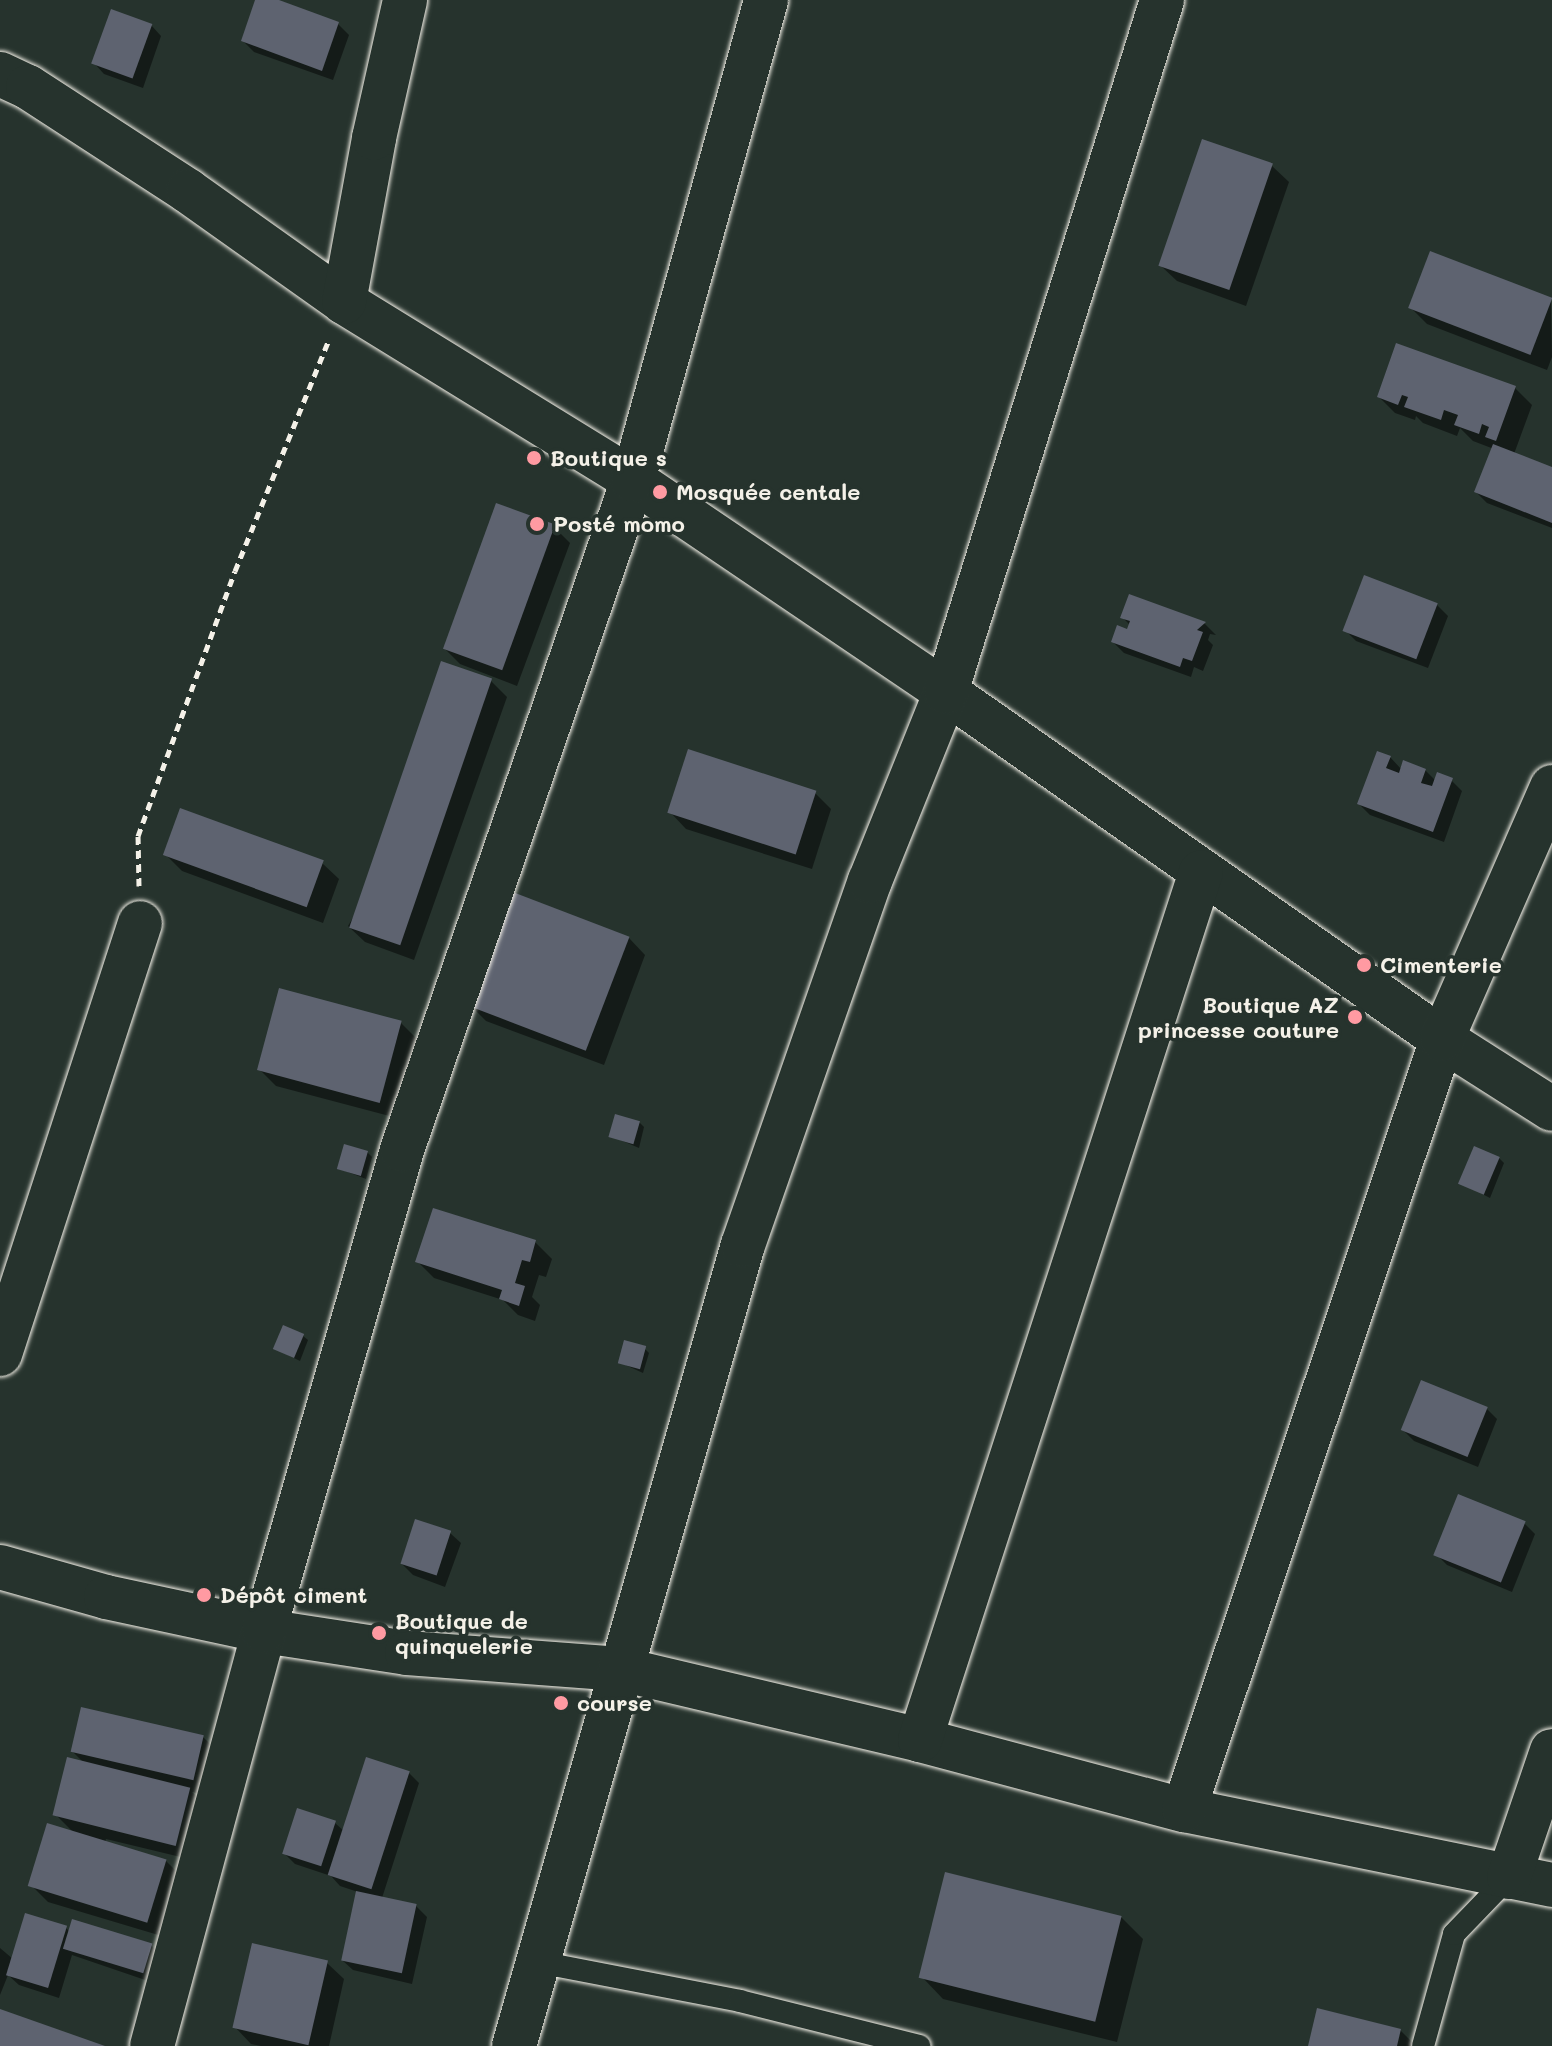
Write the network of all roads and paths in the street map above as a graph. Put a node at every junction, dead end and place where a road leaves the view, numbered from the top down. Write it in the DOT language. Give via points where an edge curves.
graph roads {
  1 [pos="405,0"];
  2 [pos="766,0"];
  3 [pos="1162,0"];
  4 [pos="0,74"];
  5 [pos="344,302"];
  6 [pos="633,480"];
  7 [pos="946,692"];
  8 [pos="1552,787"];
  9 [pos="1201,872"];
  10 [pos="140,923"];
  11 [pos="1442,1039"];
  12 [pos="1552,1109"];
  13 [pos="0,1354"];
  14 [pos="0,1567"];
  15 [pos="264,1631"];
  16 [pos="620,1669"];
  17 [pos="920,1740"];
  18 [pos="1552,1751"];
  19 [pos="1184,1810"];
  20 [pos="1509,1877"];
  21 [pos="1552,1885"];
  22 [pos="538,1962"];
  23 [pos="152,2046"];
  24 [pos="514,2046"];
  25 [pos="919,2046"];
  26 [pos="1423,2046"];
  1 -- 5 [label="street"];
  2 -- 6 [label="street"];
  3 -- 7 [label="street"];
  4 -- 5 [label="street" via="175,183"];
  5 -- 6 [label="street"];
  5 -- 10 [label="path" via="235,571 138,836"];
  6 -- 7 [label="street"];
  6 -- 15 [label="street" via="402,1150"];
  7 -- 9 [label="street"];
  7 -- 16 [label="street" via="870,881 743,1245"];
  8 -- 11 [label="street"];
  9 -- 11 [label="street"];
  9 -- 17 [label="street"];
  10 -- 13 [label="street"];
  11 -- 12 [label="street"];
  11 -- 19 [label="street"];
  14 -- 15 [label="street" via="106,1597"];
  15 -- 16 [label="street" via="407,1653"];
  15 -- 23 [label="street"];
  16 -- 17 [label="street"];
  16 -- 22 [label="street"];
  17 -- 19 [label="street"];
  18 -- 20 [label="street"];
  19 -- 20 [label="street"];
  20 -- 21 [label="street"];
  20 -- 26 [label="lane" via="1454,1934"];
  22 -- 24 [label="street"];
  22 -- 25 [label="lane" via="740,2001"];
}
